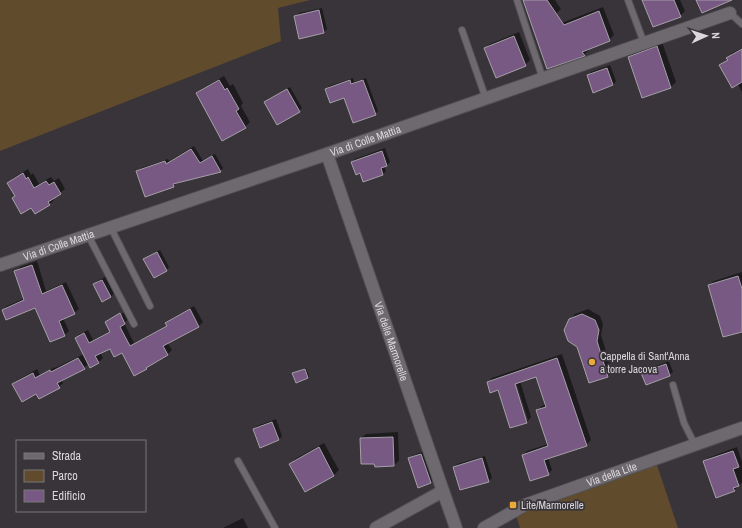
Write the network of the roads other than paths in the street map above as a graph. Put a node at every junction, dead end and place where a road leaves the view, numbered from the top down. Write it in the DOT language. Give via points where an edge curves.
graph roads {
  1 [pos="517,0"];
  2 [pos="628,0"];
  3 [pos="730,13"];
  4 [pos="742,24"];
  5 [pos="462,30"];
  6 [pos="644,43"];
  7 [pos="543,79"];
  8 [pos="486,99"];
  9 [pos="327,154"];
  10 [pos="111,228"];
  11 [pos="88,235"];
  12 [pos="0,265"];
  13 [pos="150,306"];
  14 [pos="134,324"];
  15 [pos="672,385"];
  16 [pos="742,428"];
  17 [pos="695,445"];
  18 [pos="238,461"];
  19 [pos="443,491"];
  20 [pos="275,528"];
  21 [pos="376,528"];
  22 [pos="456,528"];
  23 [pos="484,528"];
  1 -- 7 [label="lane"];
  2 -- 6 [label="lane"];
  3 -- 4 [label="lane"];
  3 -- 6 [label="street, Via di Colle Mattia"];
  5 -- 8 [label="lane"];
  6 -- 7 [label="street, Via di Colle Mattia"];
  7 -- 8 [label="street, Via di Colle Mattia"];
  8 -- 9 [label="street, Via di Colle Mattia"];
  9 -- 10 [label="street, Via di Colle Mattia"];
  9 -- 19 [label="street, Via delle Marmorelle"];
  10 -- 11 [label="street, Via di Colle Mattia"];
  10 -- 13 [label="lane"];
  11 -- 12 [label="street, Via di Colle Mattia"];
  11 -- 14 [label="lane"];
  15 -- 17 [label="lane" via="684,423"];
  16 -- 17 [label="street, Via della Lite"];
  17 -- 23 [label="street, Via della Lite" via="525,505"];
  18 -- 20 [label="lane"];
  19 -- 21 [label="street"];
  19 -- 22 [label="street, Via delle Marmorelle"];
}
